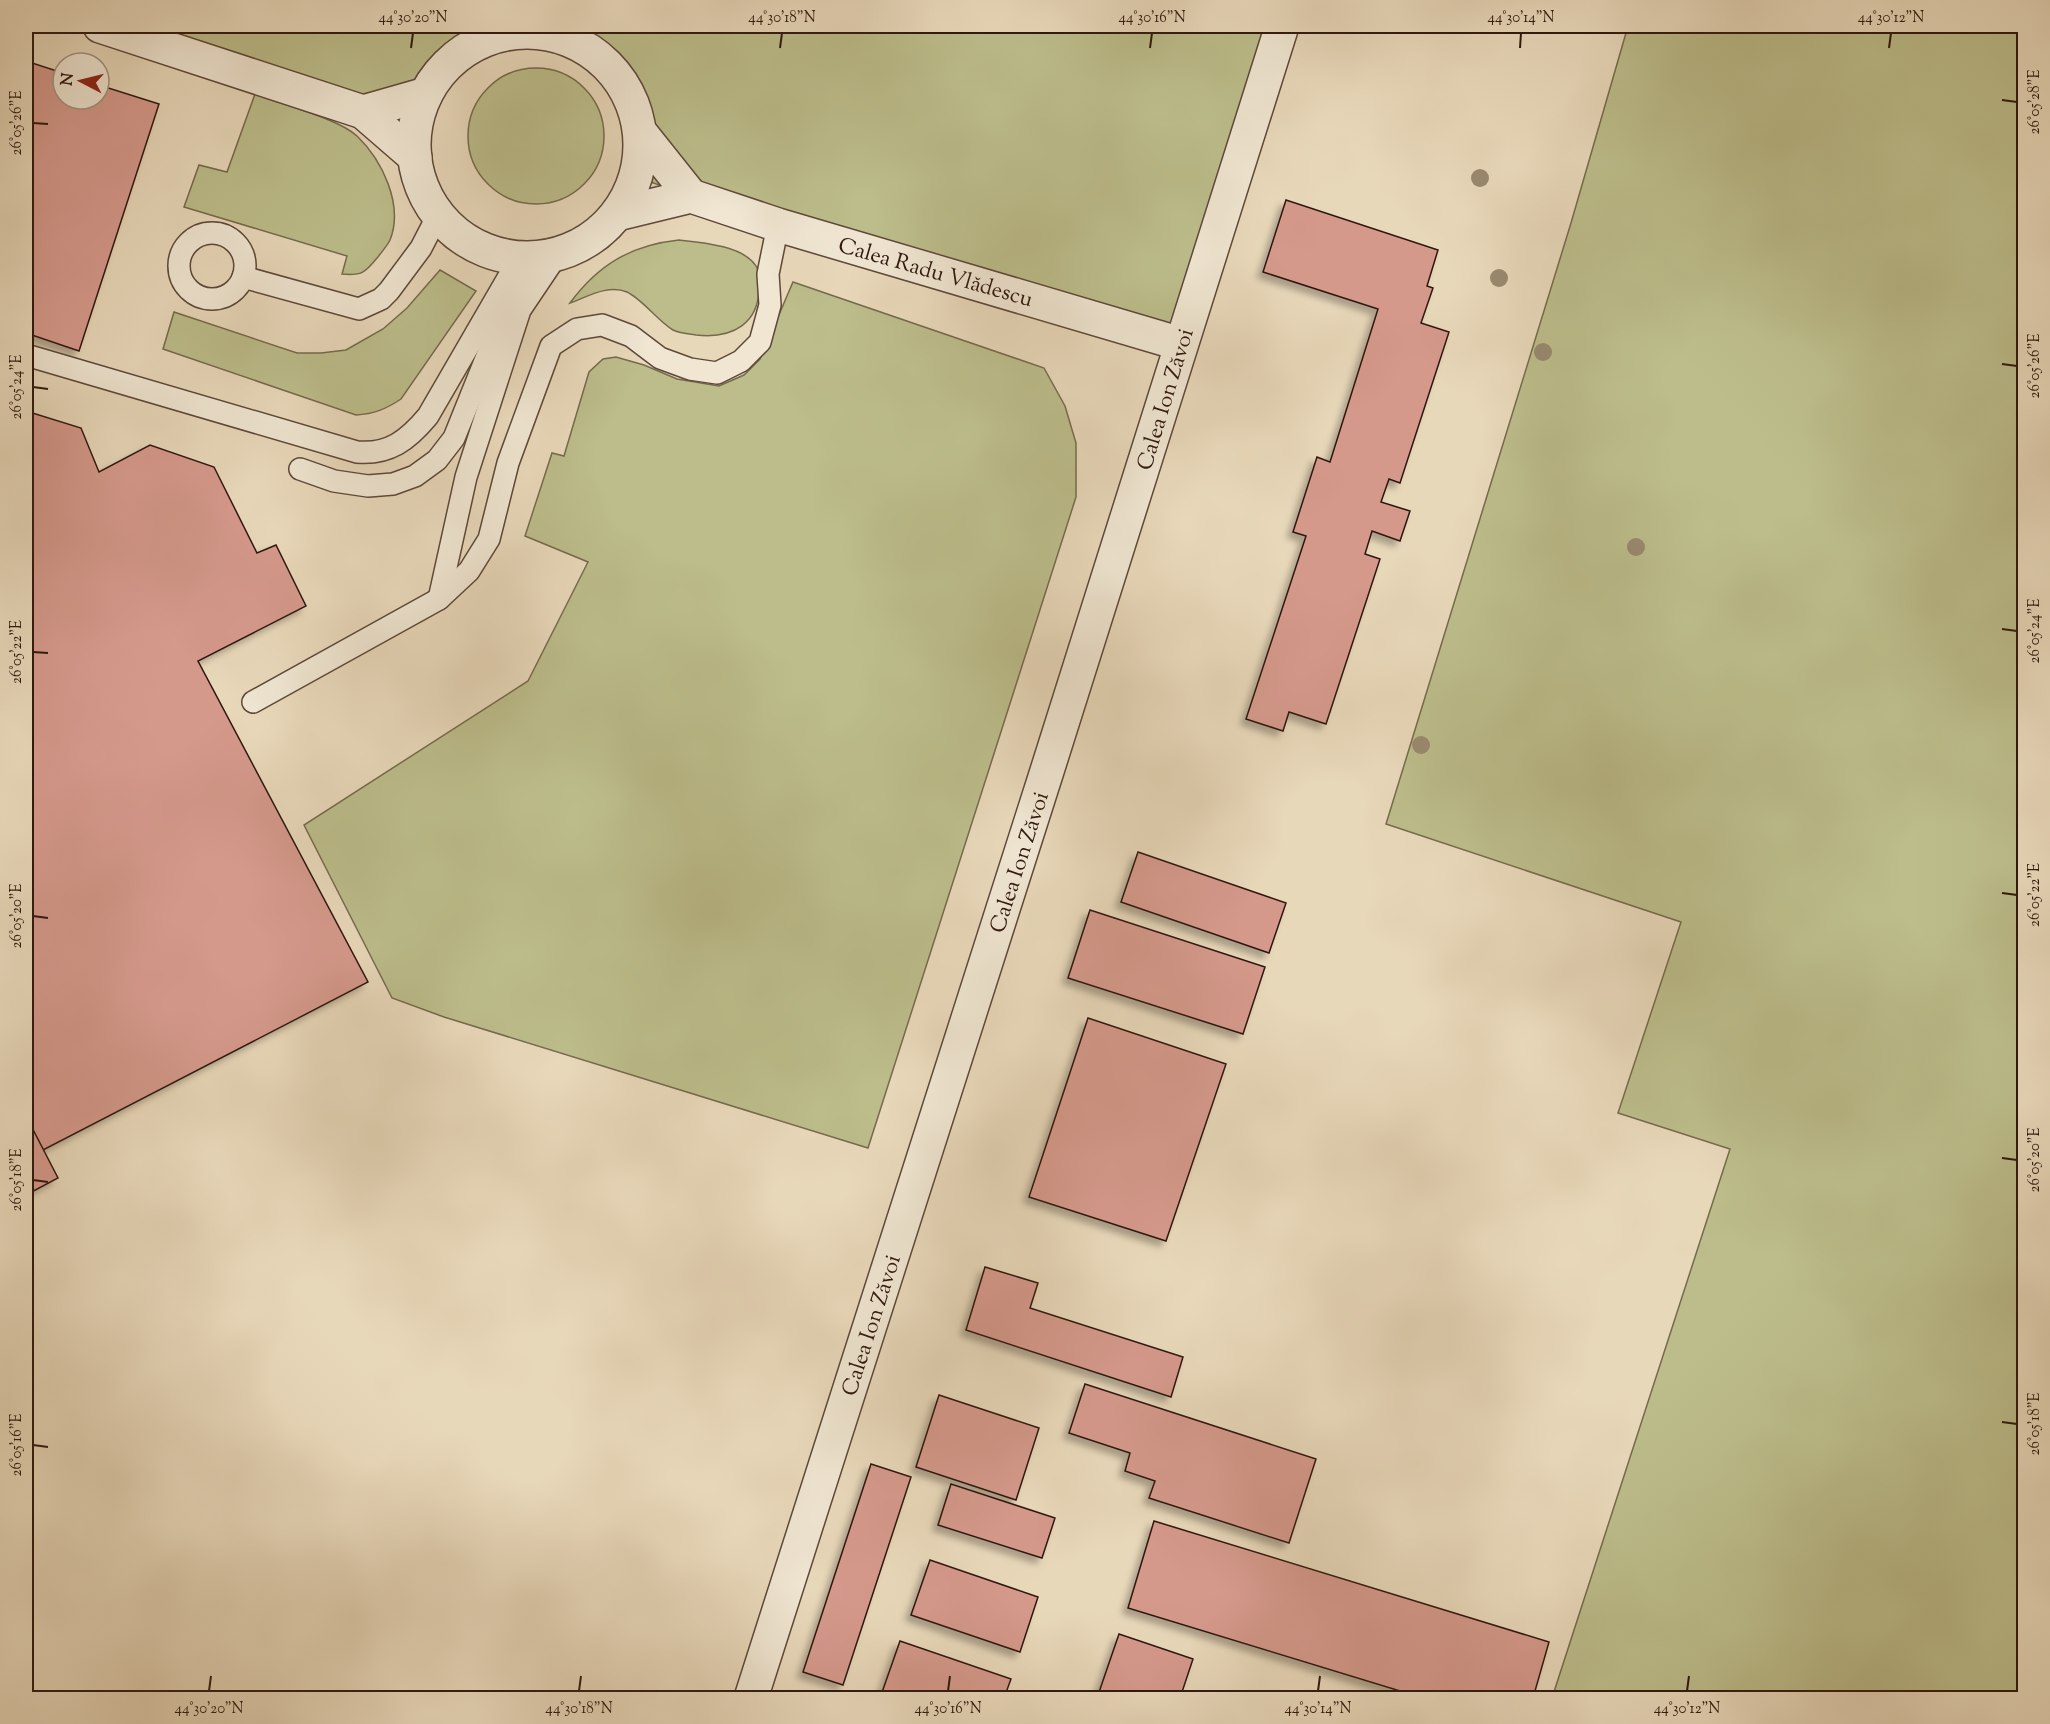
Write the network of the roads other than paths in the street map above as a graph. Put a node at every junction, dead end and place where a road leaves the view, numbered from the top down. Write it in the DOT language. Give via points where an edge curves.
graph roads {
  1 [pos="100,26"];
  2 [pos="1282,26"];
  3 [pos="426,94"];
  4 [pos="363,112"];
  5 [pos="640,132"];
  6 [pos="415,157"];
  7 [pos="691,196"];
  8 [pos="617,214"];
  9 [pos="438,215"];
  10 [pos="778,225"];
  11 [pos="538,257"];
  12 [pos="243,277"];
  13 [pos="1181,344"];
  14 [pos="26,355"];
  15 [pos="300,469"];
  16 [pos="439,599"];
  17 [pos="253,702"];
  18 [pos="751,1698"];
  1 -- 4 [label="street"];
  2 -- 13 [label="street, Calea Ion Zăvoi"];
  3 -- 4 [label="street"];
  3 -- 5 [label="street" via="449,63 466,49 507,33 551,34 590,51 607,65 627,92"];
  3 -- 6 [label="street" via="414,135"];
  4 -- 6 [label="street"];
  5 -- 7 [label="street"];
  5 -- 8 [label="street" via="636,177"];
  6 -- 9 [label="street" via="422,188"];
  7 -- 8 [label="street"];
  7 -- 10 [label="street, Calea Radu Vlădescu"];
  8 -- 11 [label="street" via="580,246"];
  9 -- 11 [label="street" via="460,237 488,252"];
  9 -- 12 [label="lane" via="421,248 389,291 359,309"];
  10 -- 13 [label="street, Calea Radu Vlădescu"];
  10 -- 16 [label="lane" via="768,274 770,305 760,342 741,361 717,372 690,369 660,358 631,336 602,325 577,329 551,346 508,463 489,539 470,571"];
  11 -- 14 [label="lane" via="428,416 415,432 380,452 357,452"];
  11 -- 15 [label="lane" via="508,303 454,438 436,460 415,476 393,484 368,486 334,481"];
  11 -- 16 [label="lane" via="466,477"];
  13 -- 18 [label="street, Calea Ion Zăvoi"];
  16 -- 17 [label="lane"];
}
